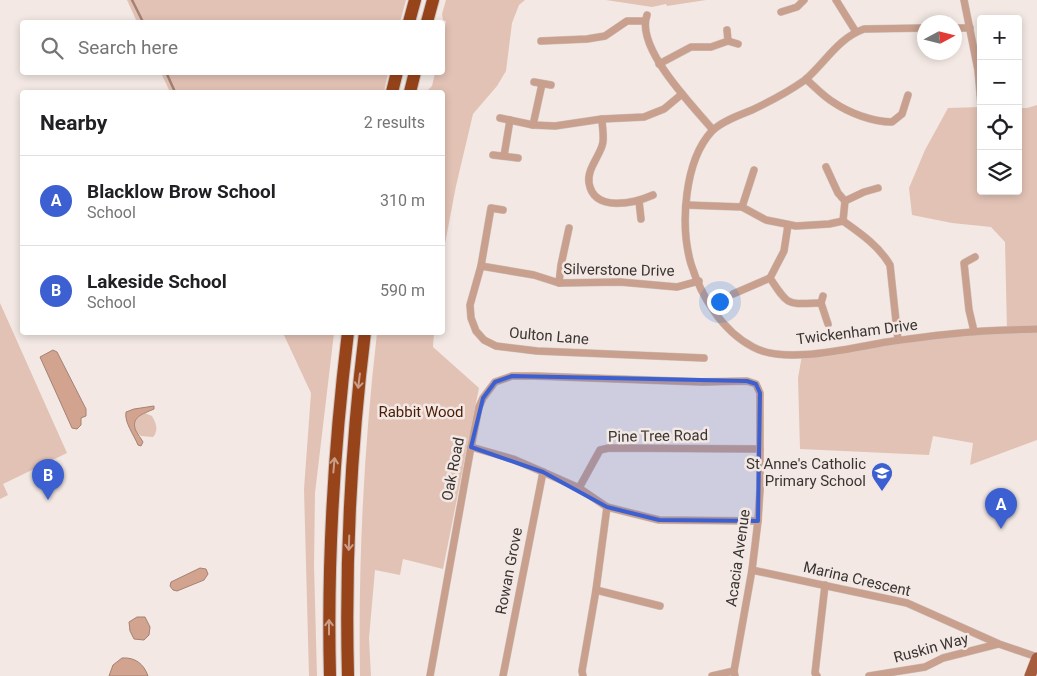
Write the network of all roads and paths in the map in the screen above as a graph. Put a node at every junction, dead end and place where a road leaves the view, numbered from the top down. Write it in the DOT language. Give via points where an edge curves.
graph roads {
  1 [pos="415,0"];
  2 [pos="434,0"];
  3 [pos="804,0"];
  4 [pos="836,0"];
  5 [pos="964,0"];
  6 [pos="781,12"];
  7 [pos="410,20"];
  8 [pos="428,20"];
  9 [pos="917,28"];
  10 [pos="962,28"];
  11 [pos="970,28"];
  12 [pos="727,30"];
  13 [pos="856,32"];
  14 [pos="541,41"];
  15 [pos="728,41"];
  16 [pos="738,44"];
  17 [pos="660,64"];
  18 [pos="977,65"];
  19 [pos="396,75"];
  20 [pos="414,75"];
  21 [pos="806,79"];
  22 [pos="534,82"];
  23 [pos="542,84"];
  24 [pos="551,86"];
  25 [pos="392,90"];
  26 [pos="410,90"];
  27 [pos="682,94"];
  28 [pos="908,95"];
  29 [pos="500,118"];
  30 [pos="602,119"];
  31 [pos="510,120"];
  32 [pos="533,124"];
  33 [pos="713,130"];
  34 [pos="493,154"];
  35 [pos="504,156"];
  36 [pos="518,158"];
  37 [pos="826,167"];
  38 [pos="754,170"];
  39 [pos="878,188"];
  40 [pos="653,195"];
  41 [pos="639,201"];
  42 [pos="845,201"];
  43 [pos="686,205"];
  44 [pos="742,207"];
  45 [pos="503,210"];
  46 [pos="642,219"];
  47 [pos="843,220"];
  48 [pos="788,225"];
  49 [pos="569,228"];
  50 [pos="975,257"];
  51 [pos="480,266"];
  52 [pos="770,278"];
  53 [pos="699,281"];
  54 [pos="559,283"];
  55 [pos="733,294"];
  56 [pos="828,324"];
  57 [pos="1037,329"];
  58 [pos="974,332"];
  59 [pos="348,335"];
  60 [pos="365,335"];
  61 [pos="898,340"];
  62 [pos="704,358"];
  63 [pos="756,384"];
  64 [pos="471,447"];
  65 [pos="760,449"];
  66 [pos="543,472"];
  67 [pos="579,488"];
  68 [pos="606,507"];
  69 [pos="758,520"];
  70 [pos="752,570"];
  71 [pos="825,585"];
  72 [pos="596,590"];
  73 [pos="660,606"];
  74 [pos="999,644"];
  75 [pos="1037,658"];
  76 [pos="925,667"];
  77 [pos="735,673"];
  78 [pos="330,676"];
  79 [pos="348,676"];
  80 [pos="430,676"];
  81 [pos="503,676"];
  82 [pos="583,676"];
  83 [pos="712,676"];
  84 [pos="817,676"];
  85 [pos="869,676"];
  86 [pos="926,676"];
  87 [pos="1030,676"];
  1 -- 7 [label="highway"];
  2 -- 8 [label="highway"];
  3 -- 6 [label="street"];
  4 -- 13 [label="street"];
  5 -- 11 [label="street"];
  9 -- 13 [label="street"];
  10 -- 11 [label="street"];
  11 -- 18 [label="street"];
  12 -- 15 [label="street"];
  13 -- 21 [label="street, Twickenham Drive"];
  14 -- 17 [label="street" via="605,36 626,21 646,18 650,48"];
  15 -- 16 [label="street"];
  15 -- 17 [label="street" via="711,47 691,47"];
  17 -- 27 [label="street"];
  19 -- 25 [label="highway"];
  20 -- 26 [label="highway"];
  21 -- 28 [label="street" via="832,102 883,122 892,122 902,114"];
  21 -- 33 [label="street, Twickenham Drive" via="784,94"];
  22 -- 23 [label="street"];
  23 -- 24 [label="street"];
  23 -- 32 [label="street"];
  27 -- 30 [label="street" via="664,109 644,117"];
  27 -- 33 [label="street"];
  29 -- 31 [label="street"];
  30 -- 32 [label="street" via="555,126"];
  30 -- 41 [label="street" via="603,144 589,183 600,199 610,203"];
  31 -- 32 [label="street"];
  31 -- 35 [label="street"];
  33 -- 43 [label="street, Twickenham Drive" via="699,150 689,174"];
  34 -- 35 [label="street"];
  35 -- 36 [label="street"];
  37 -- 42 [label="street"];
  38 -- 44 [label="street"];
  39 -- 42 [label="street"];
  40 -- 41 [label="street"];
  41 -- 46 [label="street"];
  42 -- 47 [label="street"];
  43 -- 44 [label="street"];
  43 -- 53 [label="street, Twickenham Drive" via="687,244"];
  44 -- 48 [label="street" via="766,220"];
  45 -- 51 [label="street, Oulton Lane" via="491,208"];
  47 -- 48 [label="street" via="828,224"];
  47 -- 61 [label="street" via="885,256 890,265"];
  48 -- 52 [label="street" via="784,251"];
  49 -- 54 [label="street"];
  50 -- 58 [label="street" via="964,263"];
  51 -- 54 [label="street, Silverstone Drive" via="534,275"];
  51 -- 62 [label="street, Oulton Lane" via="470,305 471,318 484,340 496,346 537,351"];
  52 -- 55 [label="street"];
  52 -- 56 [label="street" via="784,300 794,304 822,300"];
  53 -- 54 [label="street, Silverstone Drive" via="677,287 620,282"];
  53 -- 61 [label="street, Twickenham Drive" via="714,313 753,348 774,354 802,355"];
  57 -- 58 [label="street, Twickenham Drive"];
  58 -- 61 [label="street, Twickenham Drive"];
  78 -- 59 [label="highway, one-way" via="332,488"];
  60 -- 79 [label="highway, one-way" via="351,489"];
  63 -- 64 [label="street, Oak Road" via="747,381 512,376 495,382 483,398"];
  63 -- 65 [label="street, Acacia Avenue" via="760,393"];
  64 -- 66 [label="street"];
  64 -- 80 [label="street, Oak Road"];
  65 -- 67 [label="street, Pine Tree Road" via="609,448 600,450"];
  65 -- 69 [label="street, Acacia Avenue"];
  66 -- 67 [label="street"];
  66 -- 81 [label="street, Rowan Grove"];
  67 -- 68 [label="street"];
  68 -- 69 [label="street" via="658,520"];
  68 -- 72 [label="street"];
  69 -- 70 [label="street, Acacia Avenue"];
  70 -- 71 [label="street, Marina Crescent"];
  70 -- 77 [label="street, Acacia Avenue"];
  71 -- 74 [label="street, Marina Crescent" via="907,603"];
  71 -- 84 [label="street" via="814,673"];
  72 -- 73 [label="street"];
  72 -- 82 [label="street"];
  74 -- 75 [label="street, Marina Crescent"];
  74 -- 76 [label="street, Ruskin Way" via="943,658"];
  75 -- 87 [label="main road"];
  76 -- 85 [label="street, Ruskin Way"];
  76 -- 86 [label="street"];
  77 -- 83 [label="street"];
}
